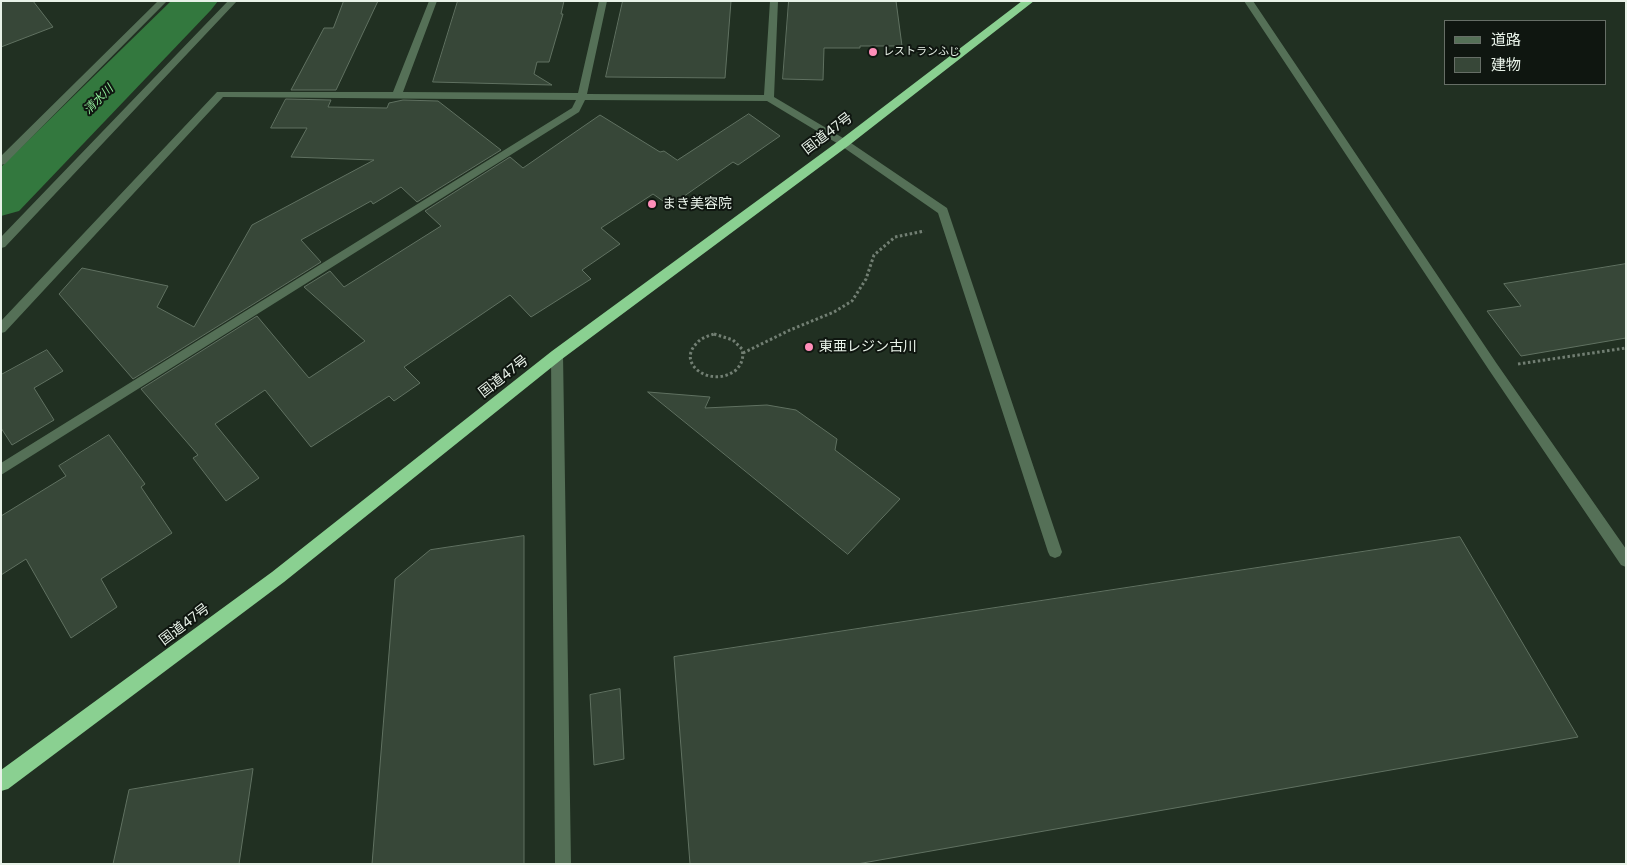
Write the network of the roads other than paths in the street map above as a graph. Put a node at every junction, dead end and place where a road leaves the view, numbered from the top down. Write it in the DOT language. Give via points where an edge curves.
graph roads {
  1 [pos="163,1"];
  2 [pos="233,1"];
  3 [pos="433,1"];
  4 [pos="603,1"];
  5 [pos="774,1"];
  6 [pos="1029,1"];
  7 [pos="1248,1"];
  8 [pos="397,95"];
  9 [pos="582,96"];
  10 [pos="769,98"];
  11 [pos="844,143"];
  12 [pos="1,162"];
  13 [pos="1,244"];
  14 [pos="1,329"];
  15 [pos="557,355"];
  16 [pos="1,470"];
  17 [pos="1055,552"];
  18 [pos="1626,561"];
  19 [pos="1,782"];
  20 [pos="563,864"];
  1 -- 12 [label="street"];
  2 -- 13 [label="street"];
  3 -- 8 [label="street"];
  4 -- 9 [label="street"];
  5 -- 10 [label="street"];
  6 -- 11 [label="highway, 国道47号"];
  7 -- 18 [label="street"];
  8 -- 9 [label="street"];
  8 -- 14 [label="street" via="220,94"];
  9 -- 10 [label="street"];
  9 -- 16 [label="street" via="576,110"];
  10 -- 11 [label="street"];
  11 -- 15 [label="highway, 国道47号"];
  11 -- 17 [label="street" via="942,211"];
  15 -- 19 [label="highway, 国道47号" via="278,577"];
  15 -- 20 [label="street"];
}
